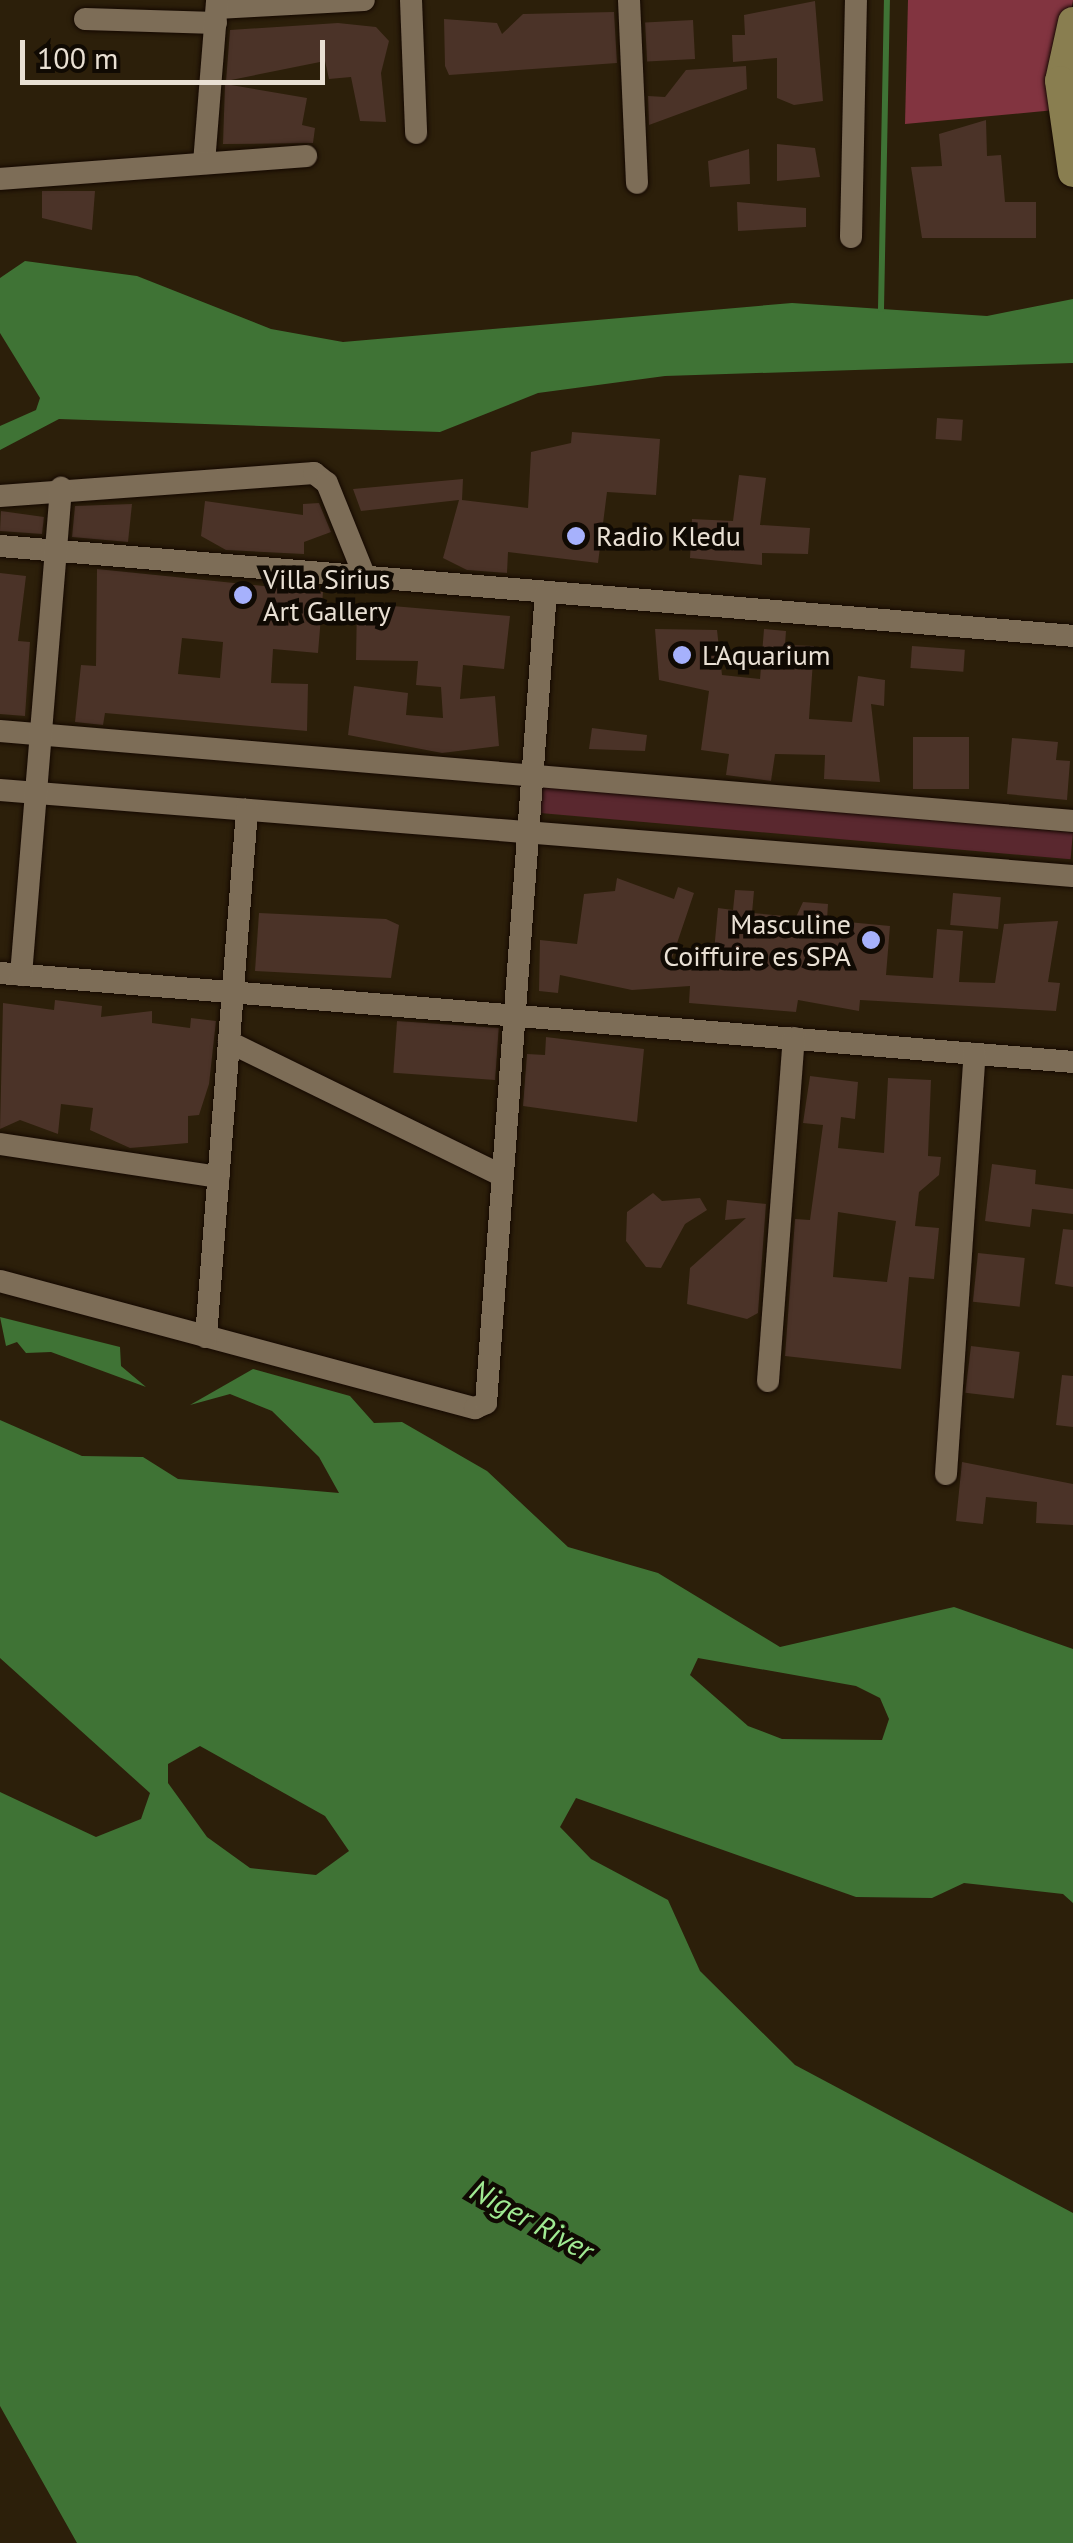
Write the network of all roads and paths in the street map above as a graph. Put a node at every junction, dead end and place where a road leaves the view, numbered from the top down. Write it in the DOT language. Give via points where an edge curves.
graph roads {
  1 [pos="364,0"];
  2 [pos="411,0"];
  3 [pos="629,0"];
  4 [pos="856,0"];
  5 [pos="216,10"];
  6 [pos="84,19"];
  7 [pos="1073,22"];
  8 [pos="1067,103"];
  9 [pos="416,133"];
  10 [pos="306,156"];
  11 [pos="204,164"];
  12 [pos="1073,172"];
  13 [pos="0,179"];
  14 [pos="637,183"];
  15 [pos="851,238"];
  16 [pos="61,488"];
  17 [pos="0,496"];
  18 [pos="0,546"];
  19 [pos="56,551"];
  20 [pos="365,577"];
  21 [pos="546,592"];
  22 [pos="1073,636"];
  23 [pos="0,731"];
  24 [pos="40,734"];
  25 [pos="532,776"];
  26 [pos="0,790"];
  27 [pos="36,793"];
  28 [pos="247,810"];
  29 [pos="1073,821"];
  30 [pos="527,832"];
  31 [pos="1073,876"];
  32 [pos="11,974"];
  33 [pos="233,993"];
  34 [pos="513,1014"];
  35 [pos="794,1038"];
  36 [pos="229,1042"];
  37 [pos="976,1054"];
  38 [pos="1073,1062"];
  39 [pos="0,1144"];
  40 [pos="500,1175"];
  41 [pos="219,1176"];
  42 [pos="0,1282"];
  43 [pos="206,1337"];
  44 [pos="768,1381"];
  45 [pos="946,1474"];
  1 -- 5 [label="street"];
  2 -- 9 [label="street"];
  3 -- 14 [label="street"];
  4 -- 15 [label="street"];
  5 -- 6 [label="street"];
  5 -- 11 [label="street"];
  7 -- 8 [label="street"];
  8 -- 12 [label="street"];
  10 -- 11 [label="street"];
  11 -- 13 [label="street"];
  16 -- 17 [label="street"];
  16 -- 19 [label="street"];
  16 -- 20 [label="street" via="314,473 327,483"];
  18 -- 19 [label="street"];
  19 -- 20 [label="street"];
  19 -- 24 [label="street"];
  20 -- 21 [label="street"];
  21 -- 22 [label="street"];
  21 -- 25 [label="street"];
  23 -- 24 [label="street"];
  24 -- 25 [label="street"];
  24 -- 27 [label="street"];
  25 -- 29 [label="street"];
  25 -- 30 [label="street"];
  26 -- 27 [label="street"];
  27 -- 28 [label="street"];
  27 -- 32 [label="street"];
  28 -- 30 [label="street"];
  28 -- 33 [label="street"];
  30 -- 31 [label="street"];
  30 -- 34 [label="street"];
  32 -- 33 [label="street"];
  33 -- 34 [label="street"];
  33 -- 36 [label="street"];
  34 -- 35 [label="street"];
  34 -- 40 [label="street"];
  35 -- 37 [label="street"];
  35 -- 44 [label="street"];
  36 -- 40 [label="street"];
  36 -- 41 [label="street"];
  37 -- 38 [label="street"];
  37 -- 45 [label="street"];
  39 -- 41 [label="street"];
  40 -- 43 [label="street" via="481,1408"];
  41 -- 43 [label="street"];
  42 -- 43 [label="street"];
}
